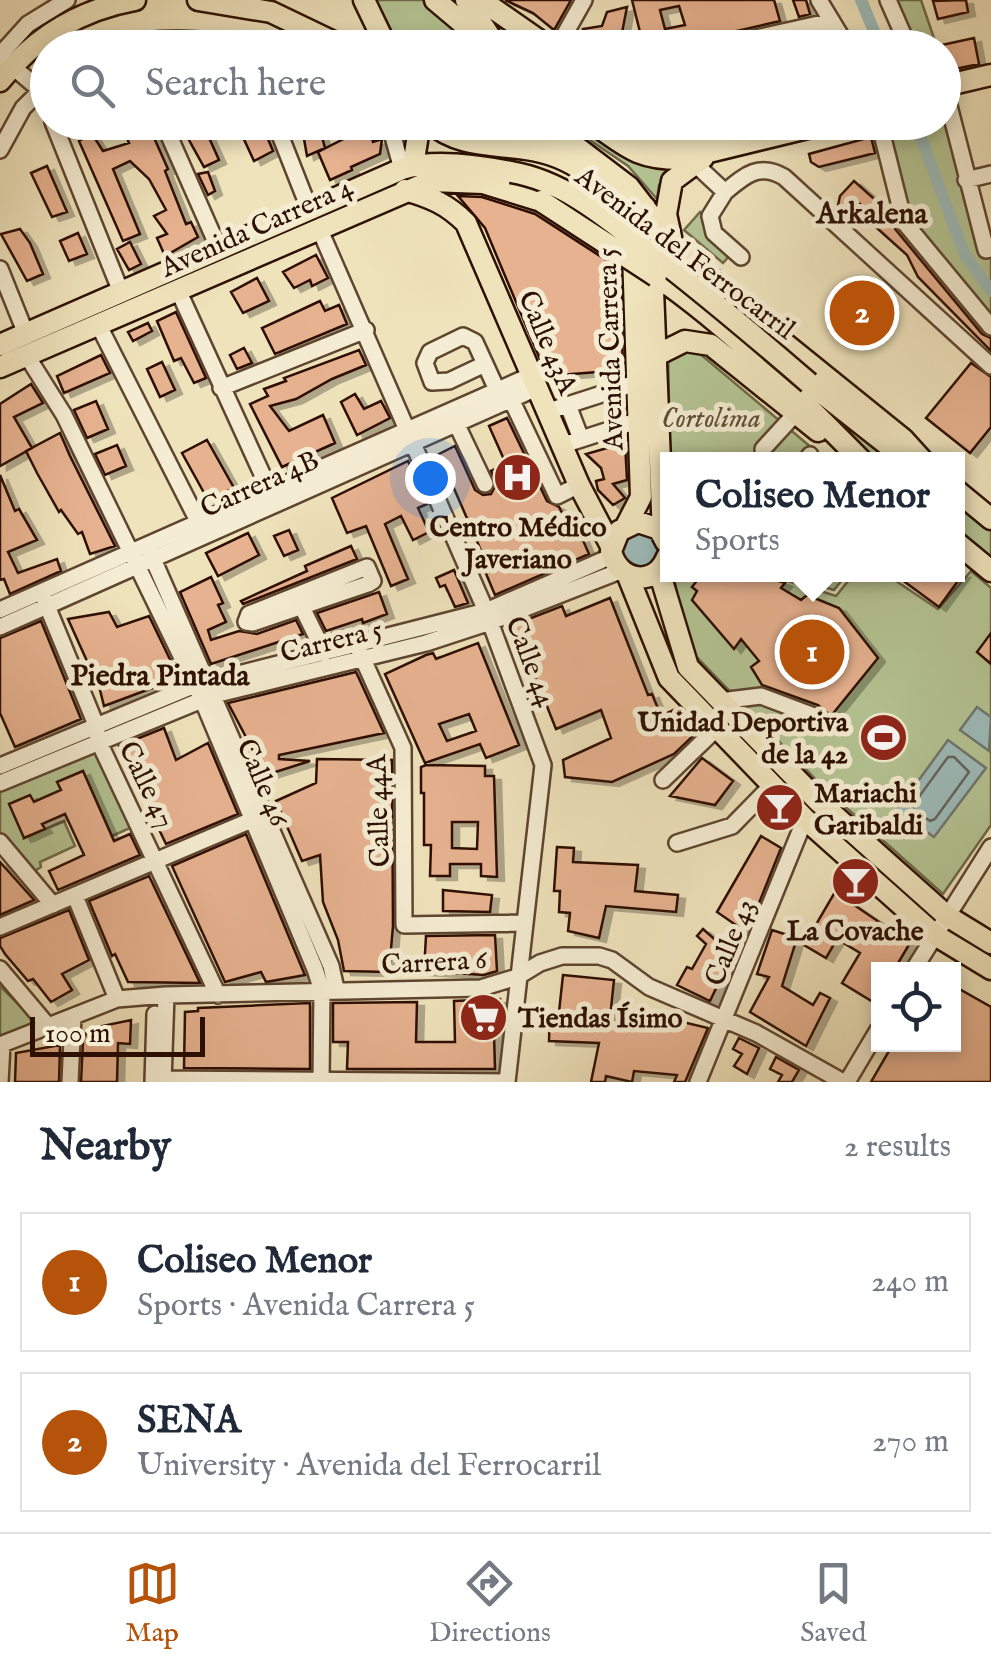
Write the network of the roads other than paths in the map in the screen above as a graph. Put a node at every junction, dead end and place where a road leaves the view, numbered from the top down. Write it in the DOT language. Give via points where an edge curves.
graph roads {
  1 [pos="67,0"];
  2 [pos="135,0"];
  3 [pos="198,0"];
  4 [pos="364,0"];
  5 [pos="435,0"];
  6 [pos="466,0"];
  7 [pos="481,0"];
  8 [pos="584,0"];
  9 [pos="819,0"];
  10 [pos="888,0"];
  11 [pos="832,20"];
  12 [pos="56,30"];
  13 [pos="308,30"];
  14 [pos="378,30"];
  15 [pos="472,30"];
  16 [pos="485,30"];
  17 [pos="535,30"];
  18 [pos="566,30"];
  19 [pos="789,30"];
  20 [pos="838,30"];
  21 [pos="901,30"];
  22 [pos="30,47"];
  23 [pos="3,64"];
  24 [pos="991,75"];
  25 [pos="30,79"];
  26 [pos="961,87"];
  27 [pos="991,89"];
  28 [pos="961,92"];
  29 [pos="30,100"];
  30 [pos="60,140"];
  31 [pos="172,140"];
  32 [pos="282,140"];
  33 [pos="396,140"];
  34 [pos="416,140"];
  35 [pos="464,140"];
  36 [pos="561,140"];
  37 [pos="570,140"];
  38 [pos="617,140"];
  39 [pos="646,140"];
  40 [pos="688,140"];
  41 [pos="759,140"];
  42 [pos="884,140"];
  43 [pos="956,140"];
  44 [pos="574,144"];
  45 [pos="722,149"];
  46 [pos="0,150"];
  47 [pos="694,162"];
  48 [pos="511,172"];
  49 [pos="991,174"];
  50 [pos="407,175"];
  51 [pos="966,180"];
  52 [pos="725,192"];
  53 [pos="541,201"];
  54 [pos="644,205"];
  55 [pos="315,219"];
  56 [pos="673,244"];
  57 [pos="219,249"];
  58 [pos="988,249"];
  59 [pos="741,257"];
  60 [pos="0,269"];
  61 [pos="178,290"];
  62 [pos="121,292"];
  63 [pos="99,326"];
  64 [pos="991,327"];
  65 [pos="366,330"];
  66 [pos="26,334"];
  67 [pos="0,345"];
  68 [pos="27,356"];
  69 [pos="654,356"];
  70 [pos="484,364"];
  71 [pos="991,366"];
  72 [pos="0,367"];
  73 [pos="536,380"];
  74 [pos="639,382"];
  75 [pos="221,388"];
  76 [pos="612,390"];
  77 [pos="504,394"];
  78 [pos="800,397"];
  79 [pos="559,408"];
  80 [pos="630,423"];
  81 [pos="456,424"];
  82 [pos="411,435"];
  83 [pos="572,442"];
  84 [pos="763,452"];
  85 [pos="853,452"];
  86 [pos="899,452"];
  87 [pos="913,452"];
  88 [pos="660,456"];
  89 [pos="485,484"];
  90 [pos="578,484"];
  91 [pos="965,497"];
  92 [pos="273,498"];
  93 [pos="991,518"];
  94 [pos="200,524"];
  95 [pos="626,526"];
  96 [pos="660,535"];
  97 [pos="965,549"];
  98 [pos="142,556"];
  99 [pos="618,562"];
  100 [pos="660,566"];
  101 [pos="991,570"];
  102 [pos="667,582"];
  103 [pos="44,598"];
  104 [pos="300,602"];
  105 [pos="0,610"];
  106 [pos="488,617"];
  107 [pos="0,626"];
  108 [pos="359,651"];
  109 [pos="324,654"];
  110 [pos="204,690"];
  111 [pos="720,701"];
  112 [pos="814,716"];
  113 [pos="717,728"];
  114 [pos="97,733"];
  115 [pos="2,759"];
  116 [pos="662,780"];
  117 [pos="0,783"];
  118 [pos="772,785"];
  119 [pos="259,817"];
  120 [pos="805,818"];
  121 [pos="0,842"];
  122 [pos="677,843"];
  123 [pos="991,847"];
  124 [pos="156,858"];
  125 [pos="74,896"];
  126 [pos="53,904"];
  127 [pos="946,916"];
  128 [pos="525,923"];
  129 [pos="0,927"];
  130 [pos="935,934"];
  131 [pos="991,942"];
  132 [pos="919,962"];
  133 [pos="0,969"];
  134 [pos="991,969"];
  135 [pos="518,978"];
  136 [pos="329,990"];
  137 [pos="161,995"];
  138 [pos="218,995"];
  139 [pos="117,999"];
  140 [pos="73,1016"];
  141 [pos="725,1020"];
  142 [pos="48,1026"];
  143 [pos="871,1041"];
  144 [pos="1,1045"];
  145 [pos="158,1081"];
  146 [pos="321,1081"];
  147 [pos="0,1082"];
  148 [pos="70,1082"];
  149 [pos="507,1082"];
  150 [pos="698,1082"];
  151 [pos="845,1082"];
  1 -- 23 [label="street" via="28,24"];
  2 -- 12 [label="main road"];
  3 -- 13 [label="main road" via="271,12"];
  4 -- 14 [label="main road"];
  5 -- 15 [label="main road"];
  6 -- 16 [label="main road"];
  7 -- 17 [label="main road"];
  8 -- 18 [label="street"];
  9 -- 11 [label="street"];
  10 -- 21 [label="street"];
  11 -- 19 [label="street"];
  11 -- 20 [label="street"];
  22 -- 23 [label="main road"];
  23 -- 25 [label="street"];
  24 -- 26 [label="main road"];
  27 -- 28 [label="main road"];
  29 -- 46 [label="street"];
  30 -- 62 [label="street"];
  31 -- 57 [label="street"];
  32 -- 55 [label="street, Calle 44"];
  33 -- 50 [label="street"];
  34 -- 50 [label="main road"];
  35 -- 74 [label="main road, Avenida Carrera 5" via="557,156 620,203 632,223"];
  36 -- 44 [label="main road"];
  37 -- 44 [label="main road"];
  38 -- 45 [label="main road" via="655,159"];
  39 -- 40 [label="main road" via="662,146"];
  41 -- 45 [label="main road"];
  42 -- 64 [label="street" via="904,222"];
  43 -- 51 [label="street"];
  44 -- 54 [label="main road"];
  45 -- 47 [label="main road"];
  47 -- 52 [label="street"];
  47 -- 56 [label="main road" via="670,187 666,214"];
  48 -- 50 [label="main road, Avenida Carrera 4"];
  48 -- 78 [label="main road, Avenida del Ferrocarril, bridge" via="550,183 608,219 700,290"];
  49 -- 51 [label="street"];
  50 -- 53 [label="main road, Avenida Carrera 4" via="482,183"];
  50 -- 55 [label="main road, Avenida Carrera 4"];
  50 -- 73 [label="main road, Calle 43A" via="466,223"];
  51 -- 58 [label="street"];
  52 -- 59 [label="street" via="710,216 714,233"];
  52 -- 71 [label="street" via="760,169 784,177"];
  53 -- 78 [label="main road, Avenida del Ferrocarril, bridge" via="690,300"];
  54 -- 56 [label="main road"];
  54 -- 69 [label="main road, Avenida Carrera 5"];
  55 -- 57 [label="main road, Avenida Carrera 4"];
  55 -- 61 [label="main road, Avenida Carrera 4"];
  55 -- 65 [label="street, Calle 44"];
  56 -- 87 [label="main road"];
  57 -- 62 [label="main road, Avenida Carrera 4"];
  60 -- 66 [label="street"];
  61 -- 63 [label="main road, Avenida Carrera 4"];
  61 -- 75 [label="street"];
  62 -- 66 [label="main road, Avenida Carrera 4"];
  63 -- 68 [label="main road, Avenida Carrera 4"];
  63 -- 94 [label="street"];
  65 -- 75 [label="street"];
  65 -- 82 [label="street, Calle 44"];
  66 -- 67 [label="main road, Avenida Carrera 4"];
  68 -- 72 [label="main road, Avenida Carrera 4"];
  68 -- 98 [label="street, Calle 46"];
  69 -- 78 [label="main road" via="685,341 711,345"];
  69 -- 88 [label="main road, Avenida Carrera 5"];
  70 -- 77 [label="street"];
  73 -- 77 [label="street, Carrera 4B"];
  73 -- 79 [label="main road, Calle 43A"];
  74 -- 76 [label="street"];
  74 -- 80 [label="main road, Avenida Carrera 5"];
  75 -- 92 [label="street"];
  76 -- 79 [label="street"];
  76 -- 80 [label="street"];
  77 -- 81 [label="street, Carrera 4B"];
  77 -- 82 [label="street, Carrera 4B"];
  77 -- 90 [label="street" via="557,496"];
  78 -- 84 [label="street"];
  78 -- 85 [label="main road, Avenida del Ferrocarril"];
  78 -- 86 [label="main road, Avenida del Ferrocarril"];
  79 -- 83 [label="main road, Calle 43A"];
  80 -- 83 [label="street"];
  80 -- 95 [label="main road, Avenida Carrera 5" via="641,497"];
  81 -- 82 [label="street, Carrera 4B"];
  81 -- 89 [label="street"];
  82 -- 92 [label="street, Carrera 4B"];
  82 -- 106 [label="street, Calle 44"];
  83 -- 90 [label="main road, Calle 43A"];
  90 -- 99 [label="main road, Calle 43A"];
  91 -- 93 [label="main road"];
  92 -- 94 [label="street, Carrera 4B"];
  92 -- 98 [label="street, Carrera 4B"];
  94 -- 98 [label="street, Carrera 4B"];
  95 -- 96 [label="main road" via="645,523"];
  95 -- 99 [label="main road, Avenida Carrera 5" via="619,531"];
  97 -- 101 [label="main road"];
  98 -- 103 [label="street, Carrera 4B"];
  98 -- 110 [label="street, Calle 46"];
  99 -- 100 [label="main road" via="644,578"];
  99 -- 106 [label="street, Carrera 5"];
  99 -- 113 [label="main road" via="669,678"];
  102 -- 111 [label="main road" via="688,666"];
  103 -- 105 [label="street, Carrera 4B"];
  103 -- 107 [label="street, Carrera 4B"];
  103 -- 114 [label="street, Calle 47"];
  104 -- 109 [label="street"];
  106 -- 108 [label="street, Carrera 5" via="426,643"];
  106 -- 128 [label="street, Calle 44" via="543,765"];
  108 -- 109 [label="street, Carrera 5"];
  108 -- 110 [label="street, Carrera 5"];
  108 -- 128 [label="street, Calle 44A" via="403,748 404,925"];
  109 -- 110 [label="street, Carrera 5"];
  110 -- 114 [label="street, Carrera 5"];
  110 -- 119 [label="street, Calle 46"];
  111 -- 112 [label="street" via="761,696"];
  111 -- 127 [label="main road"];
  113 -- 116 [label="street"];
  113 -- 118 [label="main road"];
  114 -- 115 [label="street, Carrera 5"];
  114 -- 117 [label="street, Carrera 5"];
  114 -- 124 [label="street, Calle 47"];
  118 -- 120 [label="main road"];
  118 -- 122 [label="street" via="732,826"];
  119 -- 124 [label="street"];
  119 -- 136 [label="street, Calle 46" via="331,966"];
  120 -- 130 [label="main road"];
  120 -- 141 [label="street, Calle 43"];
  121 -- 126 [label="street"];
  123 -- 127 [label="street"];
  124 -- 125 [label="street"];
  124 -- 138 [label="street, Calle 47"];
  125 -- 126 [label="street"];
  125 -- 139 [label="street"];
  126 -- 129 [label="street"];
  127 -- 130 [label="street"];
  127 -- 131 [label="main road"];
  128 -- 135 [label="street, Calle 44"];
  130 -- 132 [label="street"];
  130 -- 134 [label="main road"];
  133 -- 142 [label="street"];
  135 -- 136 [label="street, Carrera 6" via="482,988"];
  135 -- 141 [label="street, Carrera 6" via="562,956 598,956 649,988"];
  135 -- 149 [label="street, Calle 44"];
  136 -- 138 [label="street, Carrera 6"];
  136 -- 146 [label="street, Calle 46"];
  137 -- 138 [label="street, Carrera 6"];
  137 -- 139 [label="street, Carrera 6"];
  137 -- 145 [label="street"];
  139 -- 140 [label="street, Carrera 6"];
  140 -- 142 [label="street, Carrera 6"];
  140 -- 148 [label="street"];
  141 -- 150 [label="street, Calle 43"];
  141 -- 151 [label="street, Carrera 6"];
  142 -- 144 [label="street, Carrera 6"];
  143 -- 151 [label="street"];
  144 -- 147 [label="street"];
  145 -- 146 [label="street"];
  146 -- 149 [label="street"];
}
